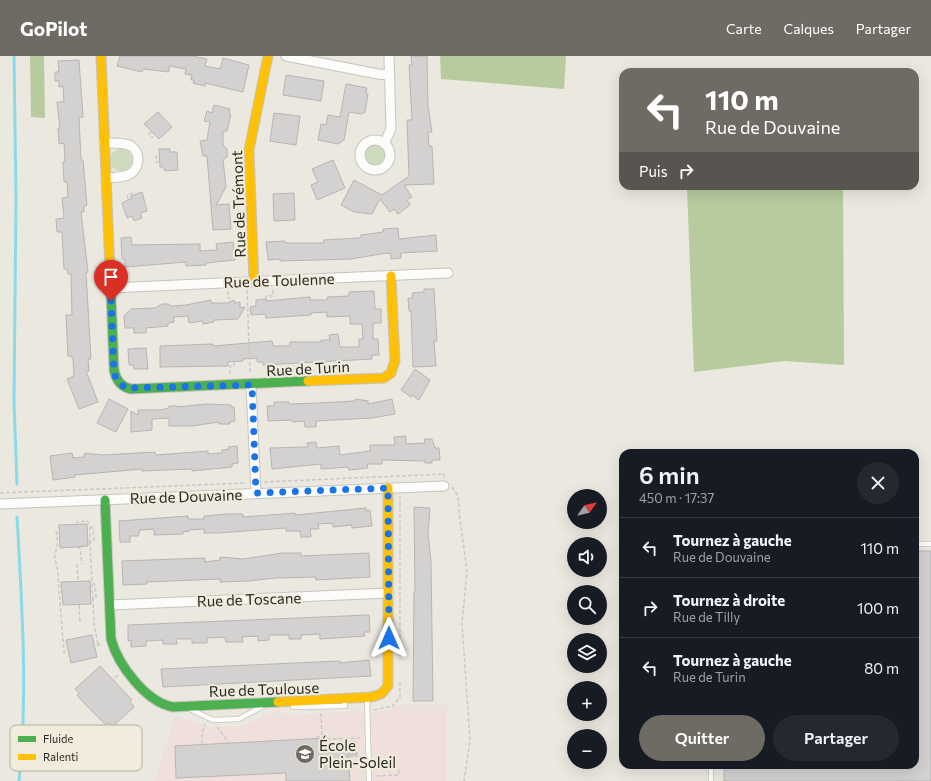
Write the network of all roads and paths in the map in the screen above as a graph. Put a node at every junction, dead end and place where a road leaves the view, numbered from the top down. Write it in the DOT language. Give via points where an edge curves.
graph roads {
  1 [pos="101,56"];
  2 [pos="268,56"];
  3 [pos="286,56"];
  4 [pos="390,56"];
  5 [pos="390,75"];
  6 [pos="152,132"];
  7 [pos="153,138"];
  8 [pos="104,144"];
  9 [pos="384,144"];
  10 [pos="156,155"];
  11 [pos="160,162"];
  12 [pos="106,178"];
  13 [pos="135,192"];
  14 [pos="128,199"];
  15 [pos="448,273"];
  16 [pos="391,276"];
  17 [pos="272,281"];
  18 [pos="254,282"];
  19 [pos="110,288"];
  20 [pos="246,288"];
  21 [pos="266,299"];
  22 [pos="234,362"];
  23 [pos="263,362"];
  24 [pos="251,381"];
  25 [pos="270,384"];
  26 [pos="230,385"];
  27 [pos="444,474"];
  28 [pos="264,482"];
  29 [pos="247,483"];
  30 [pos="444,486"];
  31 [pos="388,488"];
  32 [pos="0,493"];
  33 [pos="256,493"];
  34 [pos="105,500"];
  35 [pos="0,504"];
  36 [pos="77,524"];
  37 [pos="90,526"];
  38 [pos="56,531"];
  39 [pos="57,536"];
  40 [pos="60,536"];
  41 [pos="90,543"];
  42 [pos="919,544"];
  43 [pos="931,544"];
  44 [pos="77,548"];
  45 [pos="77,564"];
  46 [pos="82,564"];
  47 [pos="78,581"];
  48 [pos="92,582"];
  49 [pos="59,593"];
  50 [pos="62,593"];
  51 [pos="389,594"];
  52 [pos="93,600"];
  53 [pos="80,605"];
  54 [pos="110,605"];
  55 [pos="80,621"];
  56 [pos="104,643"];
  57 [pos="98,645"];
  58 [pos="92,647"];
  59 [pos="68,651"];
  60 [pos="120,674"];
  61 [pos="111,682"];
  62 [pos="368,698"];
  63 [pos="268,702"];
  64 [pos="183,706"];
  65 [pos="321,712"];
  66 [pos="205,724"];
  67 [pos="216,726"];
  68 [pos="316,737"];
  69 [pos="322,738"];
  70 [pos="362,738"];
  71 [pos="229,743"];
  72 [pos="202,744"];
  73 [pos="363,756"];
  74 [pos="348,757"];
  75 [pos="711,769"];
  76 [pos="399,770"];
  77 [pos="369,778"];
  78 [pos="464,781"];
  79 [pos="710,781"];
  1 -- 8 [label="street, Rue de Turin"];
  2 -- 18 [label="street, Rue de Trémont" via="249,150"];
  3 -- 5 [label="street"];
  4 -- 5 [label="street"];
  5 -- 9 [label="street" via="391,129"];
  6 -- 7 [label="path" via="149,134"];
  8 -- 12 [label="street, Rue de Turin"];
  8 -- 12 [label="street" via="128,145 136,151 138,161 128,176"];
  10 -- 11 [label="path" via="156,162"];
  12 -- 19 [label="street, Rue de Turin"];
  13 -- 14 [label="path" via="127,195"];
  15 -- 16 [label="street, Rue de Toulenne"];
  16 -- 17 [label="street, Rue de Toulenne"];
  16 -- 25 [label="street, Rue de Turin" via="395,360 394,368 388,376 380,379"];
  17 -- 18 [label="street, Rue de Toulenne"];
  17 -- 21 [label="path" via="273,296 266,296"];
  18 -- 19 [label="street, Rue de Toulenne"];
  19 -- 26 [label="street, Rue de Turin" via="114,370 116,379 122,386 131,389"];
  20 -- 24 [label="path"];
  22 -- 26 [label="path" via="234,366 230,366"];
  23 -- 25 [label="path" via="263,365 269,364"];
  24 -- 25 [label="street, Rue de Turin"];
  24 -- 26 [label="street, Rue de Turin"];
  24 -- 33 [label="street"];
  27 -- 28 [label="path"];
  29 -- 32 [label="path, Rue de Douvaine"];
  30 -- 31 [label="street, Rue de Douvaine"];
  30 -- 78 [label="path" via="452,487 458,496 467,571 462,623 470,740"];
  31 -- 33 [label="street, Rue de Douvaine"];
  31 -- 51 [label="street, Rue de Toulouse"];
  33 -- 34 [label="street, Rue de Douvaine"];
  34 -- 35 [label="street, Rue de Douvaine"];
  34 -- 54 [label="street, Rue de Toulouse"];
  36 -- 37 [label="path" via="87,522"];
  37 -- 41 [label="path"];
  37 -- 41 [label="path" via="93,529 94,540"];
  38 -- 39 [label="path"];
  39 -- 40 [label="path"];
  39 -- 49 [label="path" via="54,560 58,565"];
  41 -- 48 [label="path"];
  42 -- 43 [label="lane"];
  44 -- 46 [label="path" via="80,548"];
  45 -- 47 [label="path"];
  48 -- 52 [label="path"];
  48 -- 52 [label="path" via="95,585 96,597"];
  49 -- 50 [label="path"];
  49 -- 59 [label="path" via="62,641 64,652"];
  51 -- 54 [label="street, Rue de Toscane"];
  51 -- 62 [label="street, Rue de Toulouse" via="389,682 383,693"];
  52 -- 57 [label="path"];
  53 -- 55 [label="path"];
  54 -- 64 [label="street, Rue de Toulouse" via="111,639 118,660 160,704"];
  56 -- 57 [label="path"];
  57 -- 58 [label="path"];
  60 -- 61 [label="path"];
  62 -- 63 [label="street, Rue de Toulouse"];
  62 -- 77 [label="lane"];
  63 -- 64 [label="street, Rue de Toulouse"];
  63 -- 64 [label="lane" via="239,719 212,720"];
  65 -- 69 [label="path"];
  66 -- 72 [label="path"];
  67 -- 71 [label="path"];
  68 -- 69 [label="path"];
  69 -- 70 [label="path"];
  73 -- 74 [label="path"];
  75 -- 79 [label="lane"];
  76 -- 77 [label="path" via="399,775"];
}
